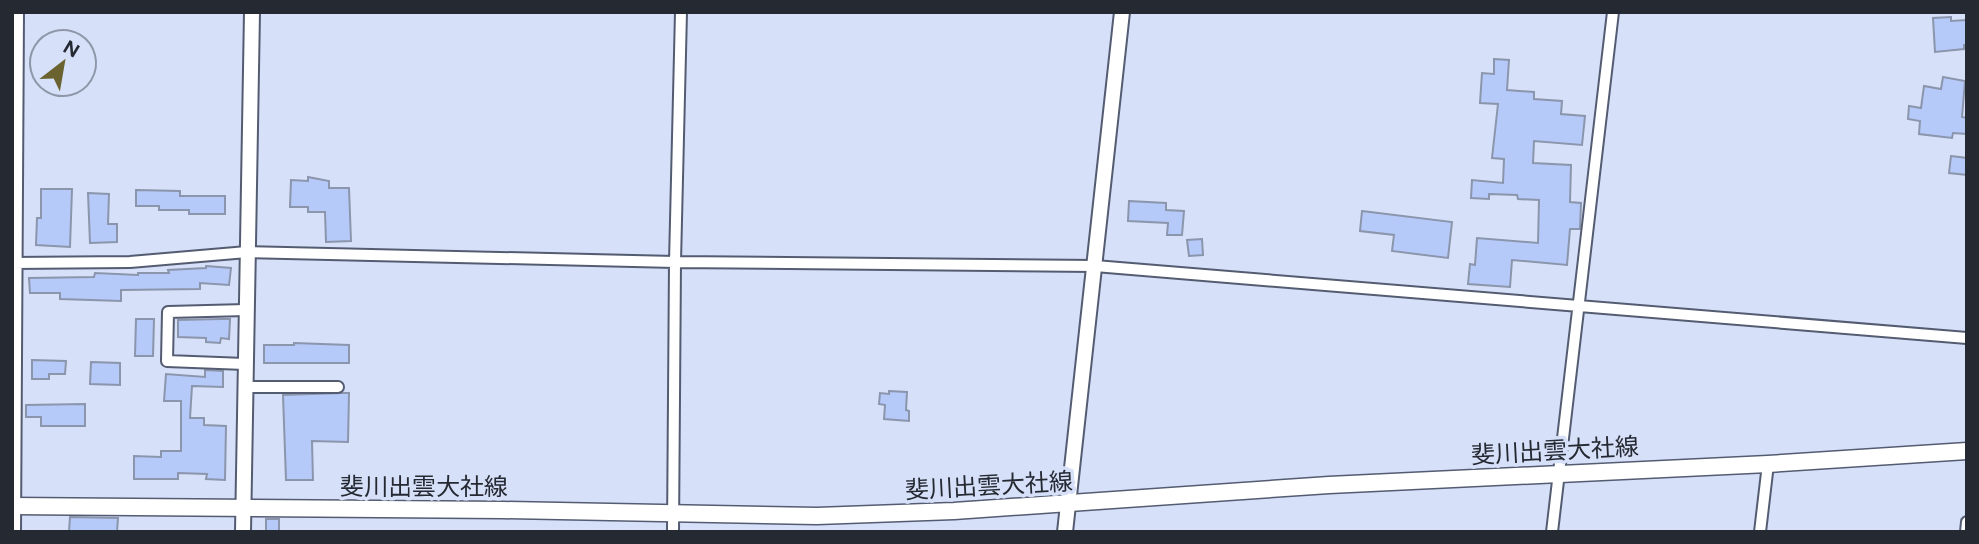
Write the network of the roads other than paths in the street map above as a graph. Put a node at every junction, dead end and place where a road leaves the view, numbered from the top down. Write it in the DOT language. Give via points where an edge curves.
graph roads {
  1 [pos="18,12"];
  2 [pos="252,12"];
  3 [pos="681,12"];
  4 [pos="1122,12"];
  5 [pos="1613,12"];
  6 [pos="15,24"];
  7 [pos="247,252"];
  8 [pos="675,262"];
  9 [pos="14,263"];
  10 [pos="1095,266"];
  11 [pos="1578,307"];
  12 [pos="246,310"];
  13 [pos="14,320"];
  14 [pos="1967,338"];
  15 [pos="245,364"];
  16 [pos="245,387"];
  17 [pos="338,387"];
  18 [pos="14,412"];
  19 [pos="1967,451"];
  20 [pos="1768,464"];
  21 [pos="1559,474"];
  22 [pos="14,505"];
  23 [pos="1069,505"];
  24 [pos="243,507"];
  25 [pos="673,513"];
  26 [pos="1967,522"];
  27 [pos="15,532"];
  28 [pos="243,532"];
  29 [pos="673,532"];
  30 [pos="1065,532"];
  31 [pos="1552,532"];
  32 [pos="1759,532"];
  33 [pos="1966,532"];
  1 -- 6 [label="street"];
  2 -- 7 [label="street"];
  3 -- 8 [label="street"];
  4 -- 10 [label="street"];
  5 -- 11 [label="street"];
  6 -- 9 [label="street"];
  7 -- 8 [label="street"];
  7 -- 9 [label="street" via="130,262"];
  7 -- 12 [label="street"];
  8 -- 10 [label="street"];
  8 -- 25 [label="street"];
  9 -- 13 [label="street"];
  10 -- 11 [label="street"];
  10 -- 23 [label="street"];
  11 -- 14 [label="street"];
  11 -- 21 [label="street"];
  12 -- 15 [label="street"];
  12 -- 15 [label="street" via="168,312 167,361"];
  13 -- 18 [label="street"];
  15 -- 16 [label="street"];
  16 -- 17 [label="street"];
  16 -- 24 [label="street"];
  18 -- 22 [label="street"];
  19 -- 20 [label="main road, 斐川出雲大社線"];
  20 -- 21 [label="main road, 斐川出雲大社線"];
  20 -- 32 [label="street"];
  21 -- 23 [label="main road, 斐川出雲大社線" via="1329,485"];
  21 -- 31 [label="street"];
  22 -- 24 [label="main road, 斐川出雲大社線"];
  22 -- 27 [label="street"];
  23 -- 25 [label="main road, 斐川出雲大社線" via="817,516"];
  23 -- 30 [label="street"];
  24 -- 25 [label="main road, 斐川出雲大社線"];
  24 -- 28 [label="street"];
  25 -- 29 [label="street"];
  26 -- 33 [label="street"];
}
